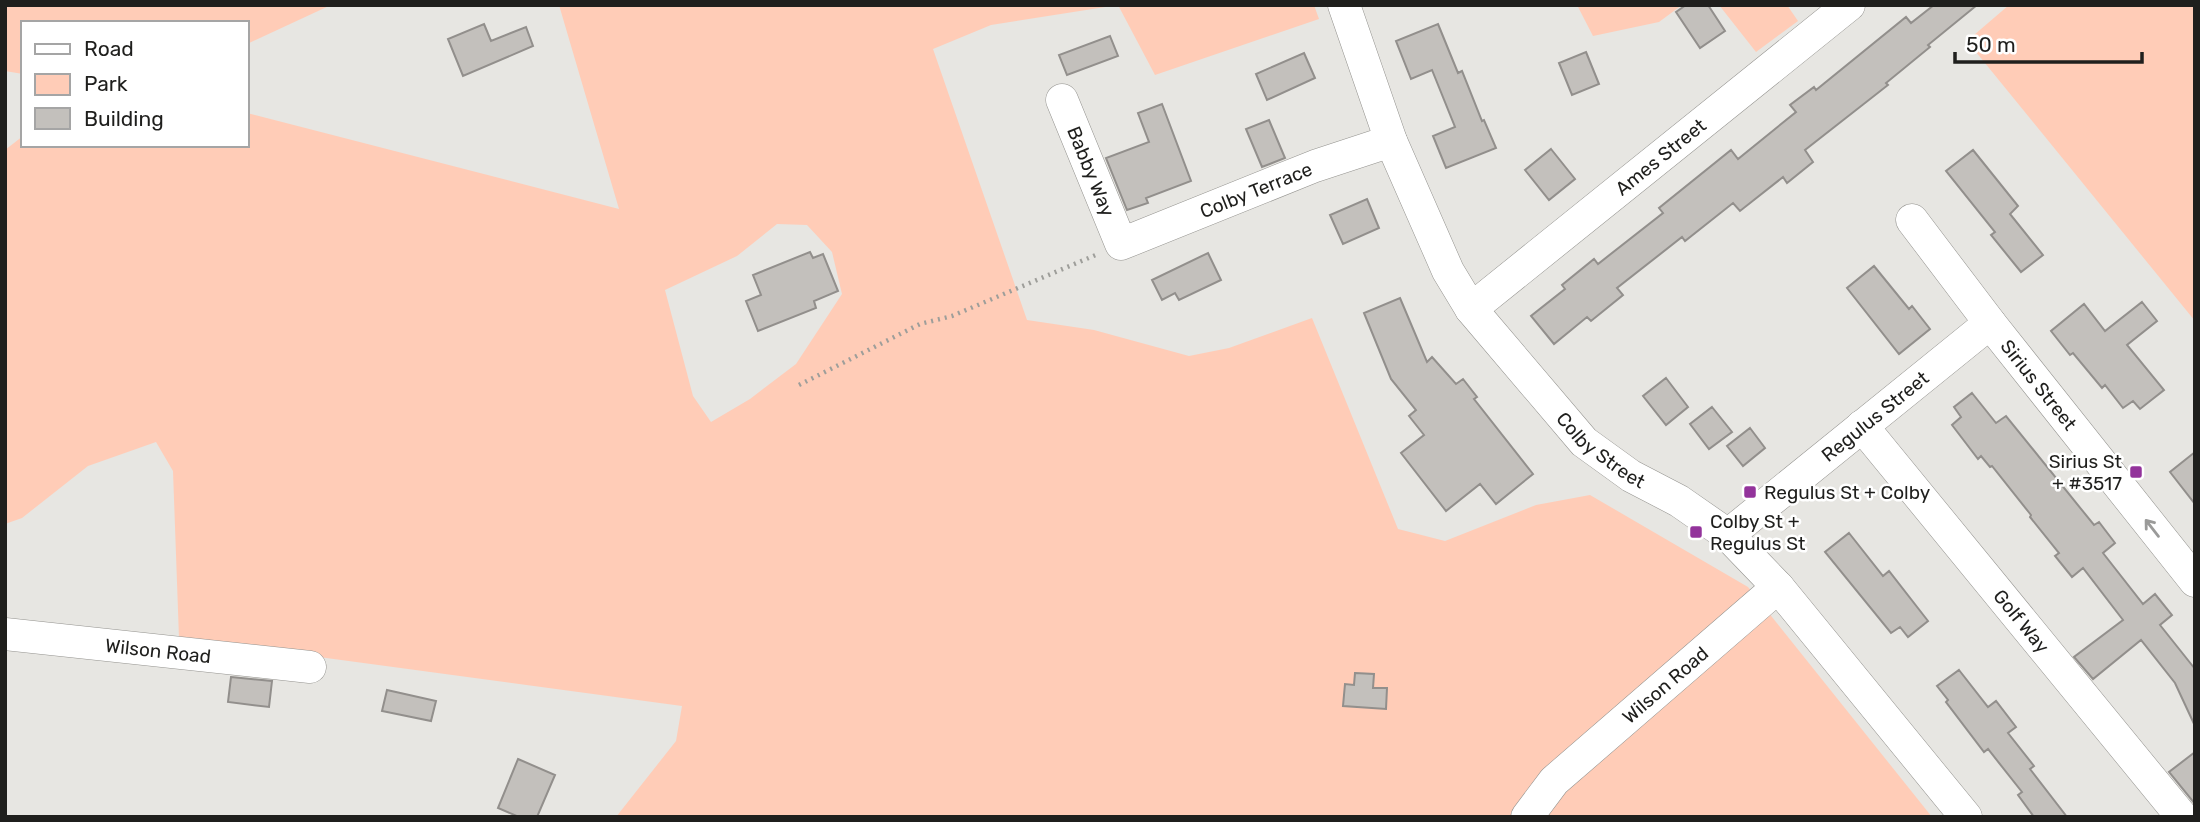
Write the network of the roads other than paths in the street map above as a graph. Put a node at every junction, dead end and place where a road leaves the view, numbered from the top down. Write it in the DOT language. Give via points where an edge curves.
graph roads {
  1 [pos="1344,5"];
  2 [pos="1849,5"];
  3 [pos="1062,100"];
  4 [pos="1391,141"];
  5 [pos="1912,220"];
  6 [pos="1121,244"];
  7 [pos="1471,309"];
  8 [pos="1990,323"];
  9 [pos="1862,426"];
  10 [pos="1728,535"];
  11 [pos="2195,581"];
  12 [pos="1778,587"];
  13 [pos="5,634"];
  14 [pos="310,667"];
  15 [pos="1527,817"];
  16 [pos="1966,817"];
  17 [pos="2182,817"];
  1 -- 4 [label="street, Colby Street"];
  2 -- 7 [label="street, Ames Street"];
  3 -- 6 [label="street, Babby Way"];
  4 -- 6 [label="street, Colby Terrace" via="1315,166"];
  4 -- 7 [label="street, Colby Street" via="1448,271"];
  5 -- 8 [label="street, Sirius Street"];
  7 -- 10 [label="street, Colby Street" via="1584,442"];
  8 -- 9 [label="street, Regulus Street"];
  11 -- 8 [label="street, Sirius Street, one-way"];
  9 -- 10 [label="street, Regulus Street"];
  9 -- 17 [label="street, Golf Way"];
  10 -- 12 [label="street, Colby Street"];
  12 -- 15 [label="street, Wilson Road" via="1554,781"];
  12 -- 16 [label="street, Colby Street"];
  13 -- 14 [label="street, Wilson Road"];
}
